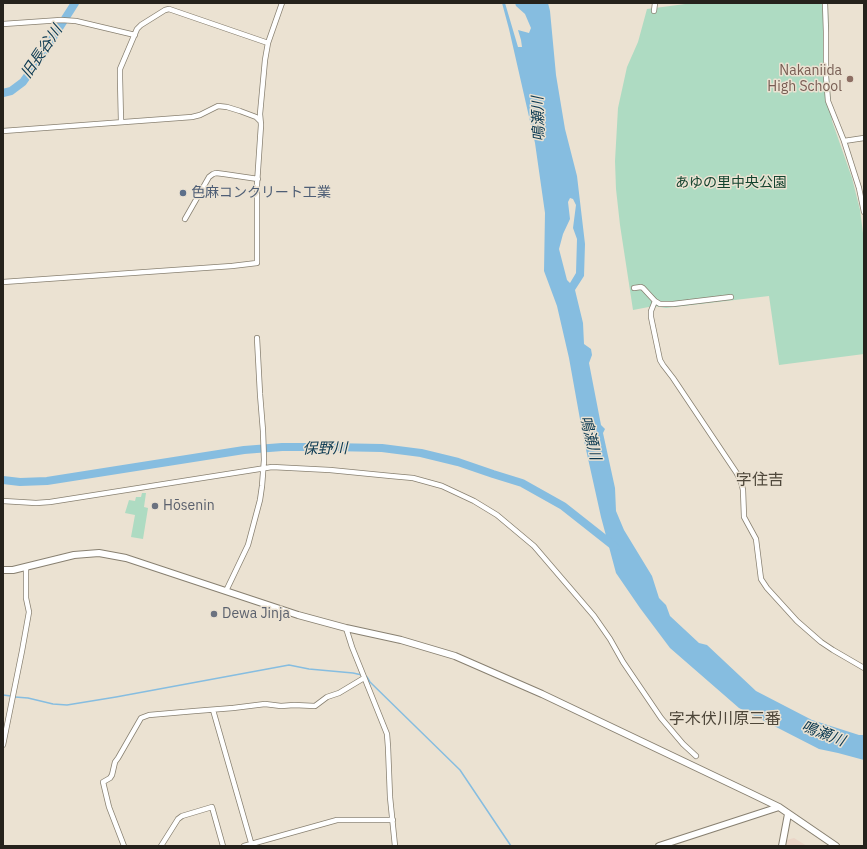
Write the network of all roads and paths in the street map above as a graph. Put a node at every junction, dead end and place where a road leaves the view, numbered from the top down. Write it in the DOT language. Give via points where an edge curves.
graph roads {
  1 [pos="282,3"];
  2 [pos="655,3"];
  3 [pos="825,3"];
  4 [pos="654,11"];
  5 [pos="3,24"];
  6 [pos="135,35"];
  7 [pos="268,43"];
  8 [pos="260,120"];
  9 [pos="121,122"];
  10 [pos="3,131"];
  11 [pos="864,138"];
  12 [pos="844,141"];
  13 [pos="258,179"];
  14 [pos="864,212"];
  15 [pos="185,219"];
  16 [pos="3,282"];
  17 [pos="634,288"];
  18 [pos="731,298"];
  19 [pos="655,301"];
  20 [pos="257,338"];
  21 [pos="264,468"];
  22 [pos="3,501"];
  23 [pos="26,567"];
  24 [pos="3,570"];
  25 [pos="226,591"];
  26 [pos="346,628"];
  27 [pos="864,668"];
  28 [pos="363,676"];
  29 [pos="213,710"];
  30 [pos="3,746"];
  31 [pos="696,756"];
  32 [pos="778,807"];
  33 [pos="788,814"];
  34 [pos="393,820"];
  35 [pos="252,845"];
  36 [pos="124,846"];
  37 [pos="161,846"];
  38 [pos="223,846"];
  39 [pos="244,846"];
  40 [pos="395,846"];
  41 [pos="659,846"];
  42 [pos="782,846"];
  43 [pos="836,846"];
  1 -- 7 [label="street"];
  2 -- 4 [label="street"];
  3 -- 12 [label="street" via="826,90"];
  5 -- 6 [label="street" via="76,21"];
  6 -- 7 [label="street" via="141,25 169,9"];
  6 -- 9 [label="street" via="120,69"];
  7 -- 8 [label="street"];
  8 -- 9 [label="street" via="240,111 218,106 197,116"];
  8 -- 13 [label="street"];
  9 -- 10 [label="street"];
  11 -- 12 [label="street"];
  12 -- 14 [label="street"];
  13 -- 15 [label="street" via="212,174"];
  13 -- 16 [label="street" via="257,262 182,270"];
  17 -- 19 [label="street" via="643,288"];
  18 -- 19 [label="street" via="670,305"];
  19 -- 27 [label="street" via="651,317 660,360 741,481 744,517 756,539 760,579 796,621 821,642"];
  20 -- 21 [label="street"];
  21 -- 22 [label="street" via="56,501"];
  21 -- 25 [label="street" via="260,500 248,545"];
  21 -- 31 [label="street" via="330,470 413,478 442,486 496,515 534,546 594,616 661,718"];
  23 -- 24 [label="street"];
  23 -- 25 [label="street" via="74,555 99,553 126,558"];
  23 -- 30 [label="street" via="26,598 29,612"];
  25 -- 26 [label="street" via="298,616"];
  26 -- 28 [label="street"];
  26 -- 32 [label="street" via="401,640 455,656 558,701"];
  28 -- 29 [label="street" via="315,706 265,704"];
  28 -- 34 [label="street" via="387,734"];
  29 -- 35 [label="street"];
  29 -- 36 [label="street" via="149,715 138,722 115,762 112,776 103,782"];
  32 -- 33 [label="street"];
  32 -- 41 [label="street"];
  33 -- 42 [label="street"];
  33 -- 43 [label="street"];
  34 -- 35 [label="street" via="337,820"];
  34 -- 40 [label="street"];
  35 -- 39 [label="street"];
  37 -- 38 [label="street" via="178,818 212,807"];
}
